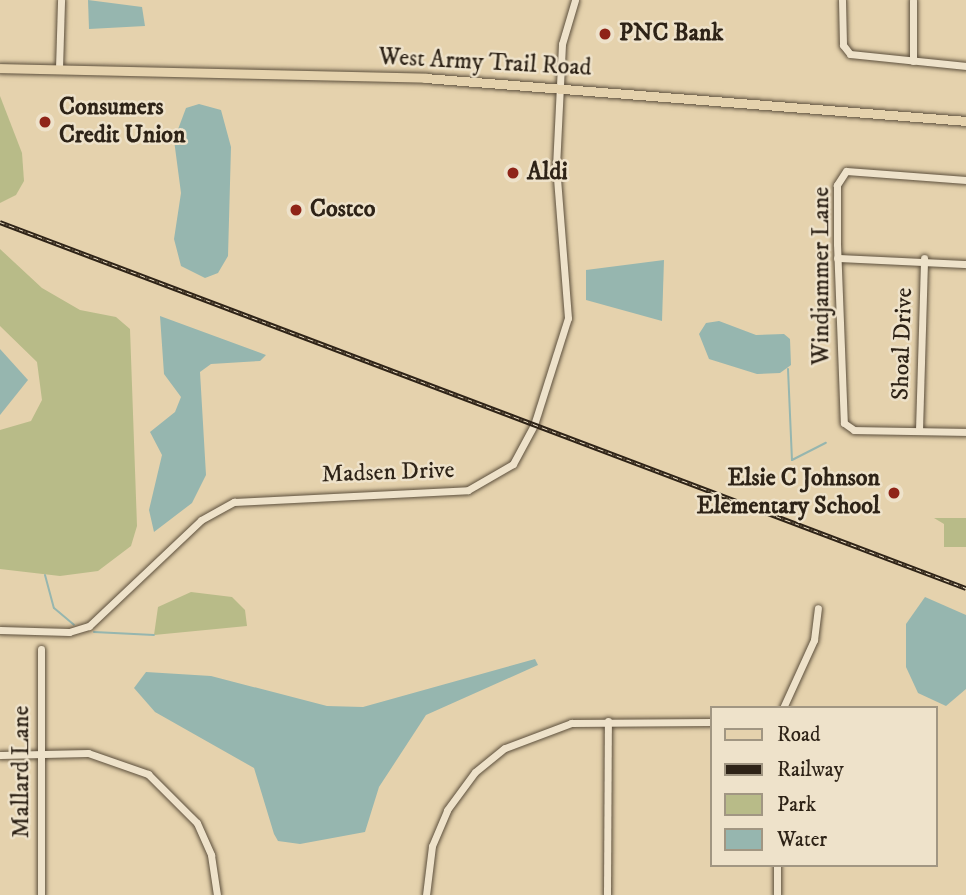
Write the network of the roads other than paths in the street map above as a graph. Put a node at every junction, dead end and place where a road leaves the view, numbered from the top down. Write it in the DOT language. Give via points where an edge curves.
graph roads {
  1 [pos="61,0"];
  2 [pos="575,0"];
  3 [pos="842,0"];
  4 [pos="913,0"];
  5 [pos="913,61"];
  6 [pos="966,66"];
  7 [pos="0,68"];
  8 [pos="59,69"];
  9 [pos="559,86"];
  10 [pos="966,121"];
  11 [pos="966,180"];
  12 [pos="837,258"];
  13 [pos="924,258"];
  14 [pos="966,264"];
  15 [pos="919,430"];
  16 [pos="966,432"];
  17 [pos="817,608"];
  18 [pos="0,630"];
  19 [pos="41,649"];
  20 [pos="784,706"];
  21 [pos="608,721"];
  22 [pos="710,722"];
  23 [pos="41,754"];
  24 [pos="0,755"];
  25 [pos="777,867"];
  26 [pos="41,895"];
  27 [pos="217,895"];
  28 [pos="426,895"];
  29 [pos="607,895"];
  30 [pos="777,895"];
  1 -- 8 [label="street"];
  2 -- 9 [label="street, Madsen Drive"];
  3 -- 5 [label="street" via="846,51"];
  4 -- 5 [label="street"];
  5 -- 6 [label="street"];
  7 -- 8 [label="main road, West Army Trail Road"];
  8 -- 9 [label="main road, West Army Trail Road"];
  9 -- 10 [label="main road, West Army Trail Road"];
  9 -- 18 [label="street, Madsen Drive" via="556,183 568,318 534,425 513,464 468,490 234,502 201,520 89,626 69,632"];
  11 -- 12 [label="street, Windjammer Lane" via="846,171 837,185"];
  12 -- 13 [label="street"];
  12 -- 15 [label="street, Windjammer Lane" via="841,417 848,428"];
  13 -- 14 [label="street"];
  13 -- 15 [label="street, Shoal Drive"];
  15 -- 16 [label="street"];
  17 -- 20 [label="street" via="814,640"];
  19 -- 23 [label="street, Mallard Lane"];
  21 -- 22 [label="street"];
  21 -- 28 [label="street" via="547,728 505,748 466,782 439,826"];
  21 -- 29 [label="street"];
  23 -- 24 [label="street"];
  23 -- 26 [label="street, Mallard Lane"];
  23 -- 27 [label="street" via="116,759 148,774 181,801 206,840"];
  25 -- 30 [label="street"];
}
